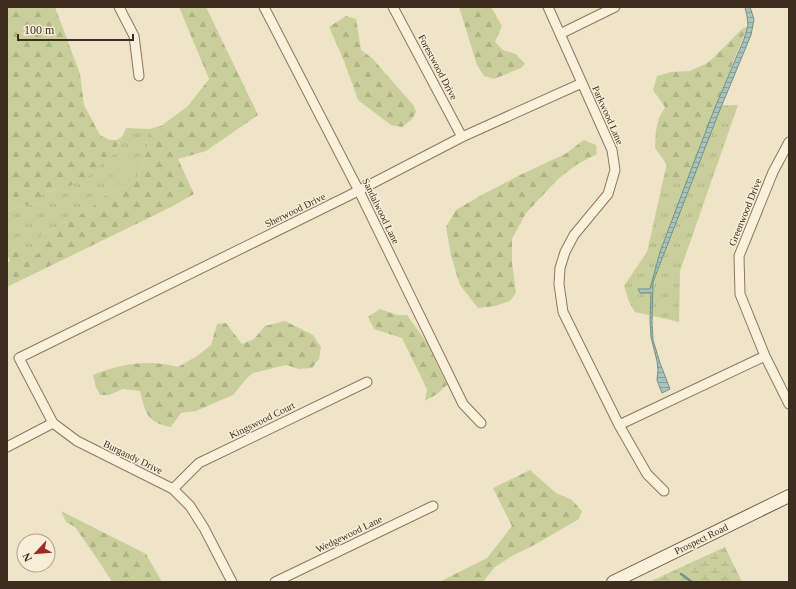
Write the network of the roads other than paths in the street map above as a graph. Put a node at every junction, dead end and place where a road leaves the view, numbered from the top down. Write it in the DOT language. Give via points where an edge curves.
graph roads {
  1 [pos="119,7"];
  2 [pos="264,7"];
  3 [pos="394,7"];
  4 [pos="548,7"];
  5 [pos="615,7"];
  6 [pos="560,34"];
  7 [pos="139,76"];
  8 [pos="582,84"];
  9 [pos="462,137"];
  10 [pos="789,142"];
  11 [pos="359,191"];
  12 [pos="765,356"];
  13 [pos="19,358"];
  14 [pos="367,382"];
  15 [pos="789,404"];
  16 [pos="54,423"];
  17 [pos="481,423"];
  18 [pos="619,425"];
  19 [pos="7,447"];
  20 [pos="173,489"];
  21 [pos="664,491"];
  22 [pos="789,496"];
  23 [pos="433,506"];
  24 [pos="232,582"];
  25 [pos="275,582"];
  26 [pos="613,582"];
  1 -- 7 [label="street" via="134,36"];
  2 -- 11 [label="street, Sandalwood Lane"];
  3 -- 9 [label="street, Forestwood Drive"];
  4 -- 6 [label="street, Parkwood Lane"];
  5 -- 6 [label="street"];
  6 -- 8 [label="street, Parkwood Lane"];
  8 -- 9 [label="street, Sherwood Drive"];
  8 -- 18 [label="street, Parkwood Lane" via="612,150 615,170 608,194 574,235 565,252 559,284 563,312"];
  9 -- 11 [label="street, Sherwood Drive"];
  10 -- 12 [label="street, Greenwood Drive" via="773,172 739,256 740,294"];
  11 -- 13 [label="street, Sherwood Drive"];
  11 -- 17 [label="street, Sandalwood Lane" via="463,404"];
  12 -- 15 [label="street, Greenwood Drive"];
  12 -- 18 [label="street"];
  13 -- 16 [label="street, Burgandy Drive"];
  14 -- 20 [label="street, Kingswood Court" via="199,463"];
  16 -- 19 [label="street"];
  16 -- 20 [label="street, Burgandy Drive" via="77,441"];
  18 -- 21 [label="street, Parkwood Lane" via="647,474"];
  20 -- 24 [label="street, Burgandy Drive" via="190,506 204,528"];
  22 -- 26 [label="street, Prospect Road"];
  23 -- 25 [label="street, Wedgewood Lane"];
}
